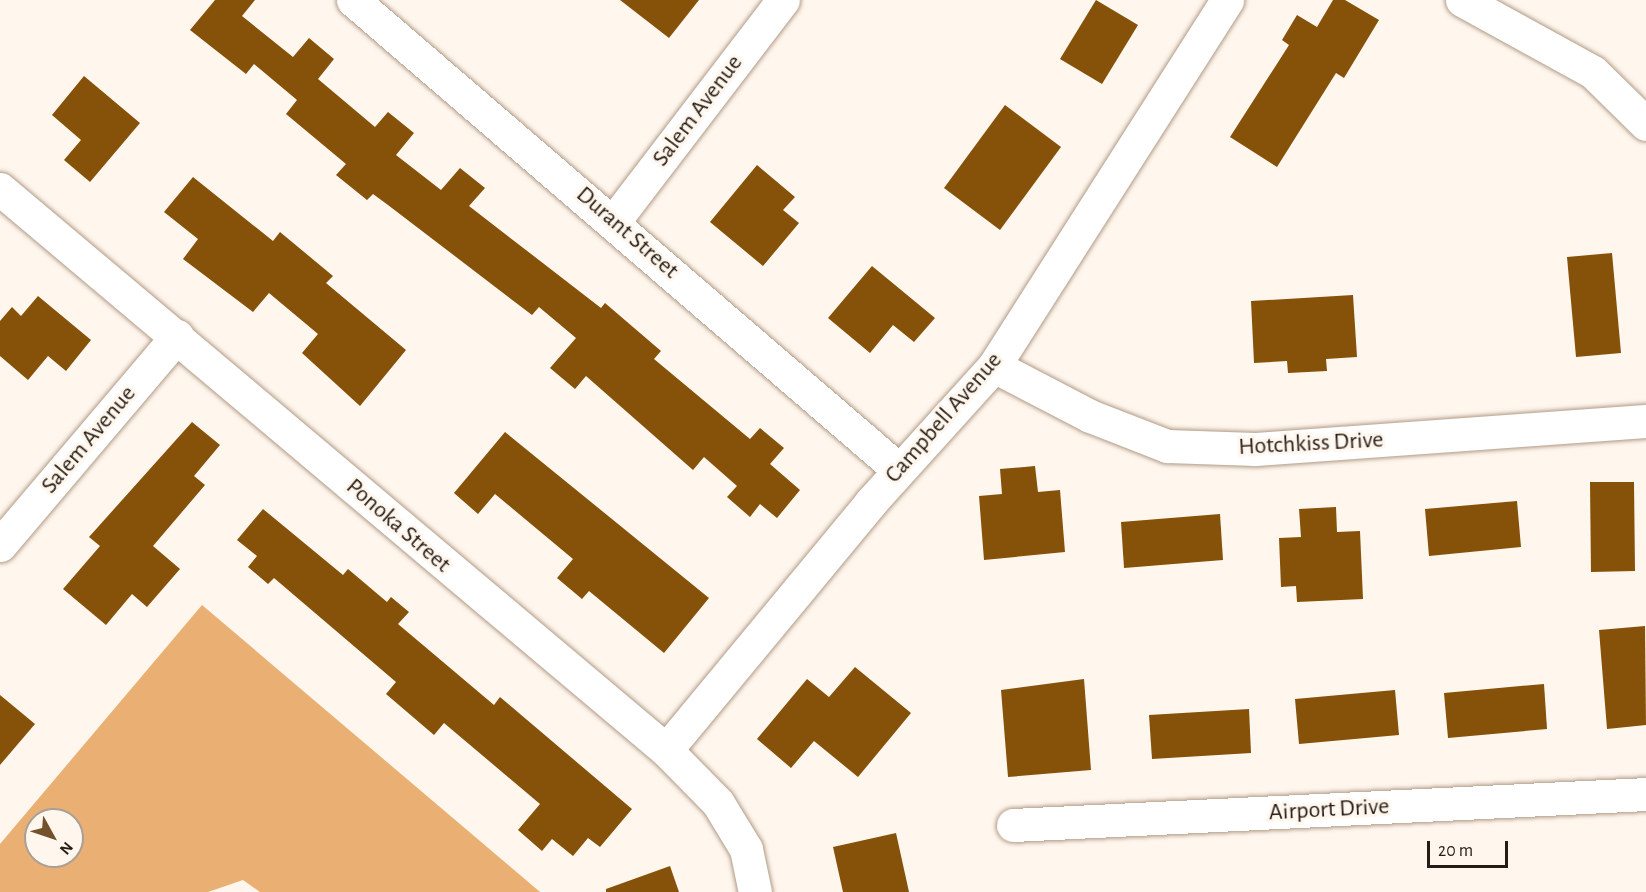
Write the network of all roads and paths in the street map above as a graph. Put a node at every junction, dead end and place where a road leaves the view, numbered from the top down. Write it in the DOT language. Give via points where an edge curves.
graph roads {
  1 [pos="353,0"];
  2 [pos="783,0"];
  3 [pos="1227,0"];
  4 [pos="1462,0"];
  5 [pos="1646,124"];
  6 [pos="0,189"];
  7 [pos="614,221"];
  8 [pos="177,336"];
  9 [pos="994,366"];
  10 [pos="1646,421"];
  11 [pos="899,470"];
  12 [pos="0,545"];
  13 [pos="666,750"];
  14 [pos="1646,795"];
  15 [pos="1013,825"];
  16 [pos="755,892"];
  1 -- 7 [label="street, Durant Street"];
  2 -- 7 [label="street, Salem Avenue"];
  3 -- 9 [label="street, Campbell Avenue"];
  4 -- 5 [label="street" via="1593,72"];
  6 -- 8 [label="street, Ponoka Street"];
  7 -- 11 [label="street, Durant Street"];
  8 -- 12 [label="street, Salem Avenue"];
  8 -- 13 [label="street, Ponoka Street"];
  9 -- 10 [label="street, Hotchkiss Drive" via="1090,417 1167,446 1255,449"];
  9 -- 11 [label="street, Campbell Avenue"];
  11 -- 13 [label="street, Campbell Avenue"];
  13 -- 16 [label="street, Ponoka Street" via="718,803 746,849"];
  14 -- 15 [label="street, Airport Drive"];
}
